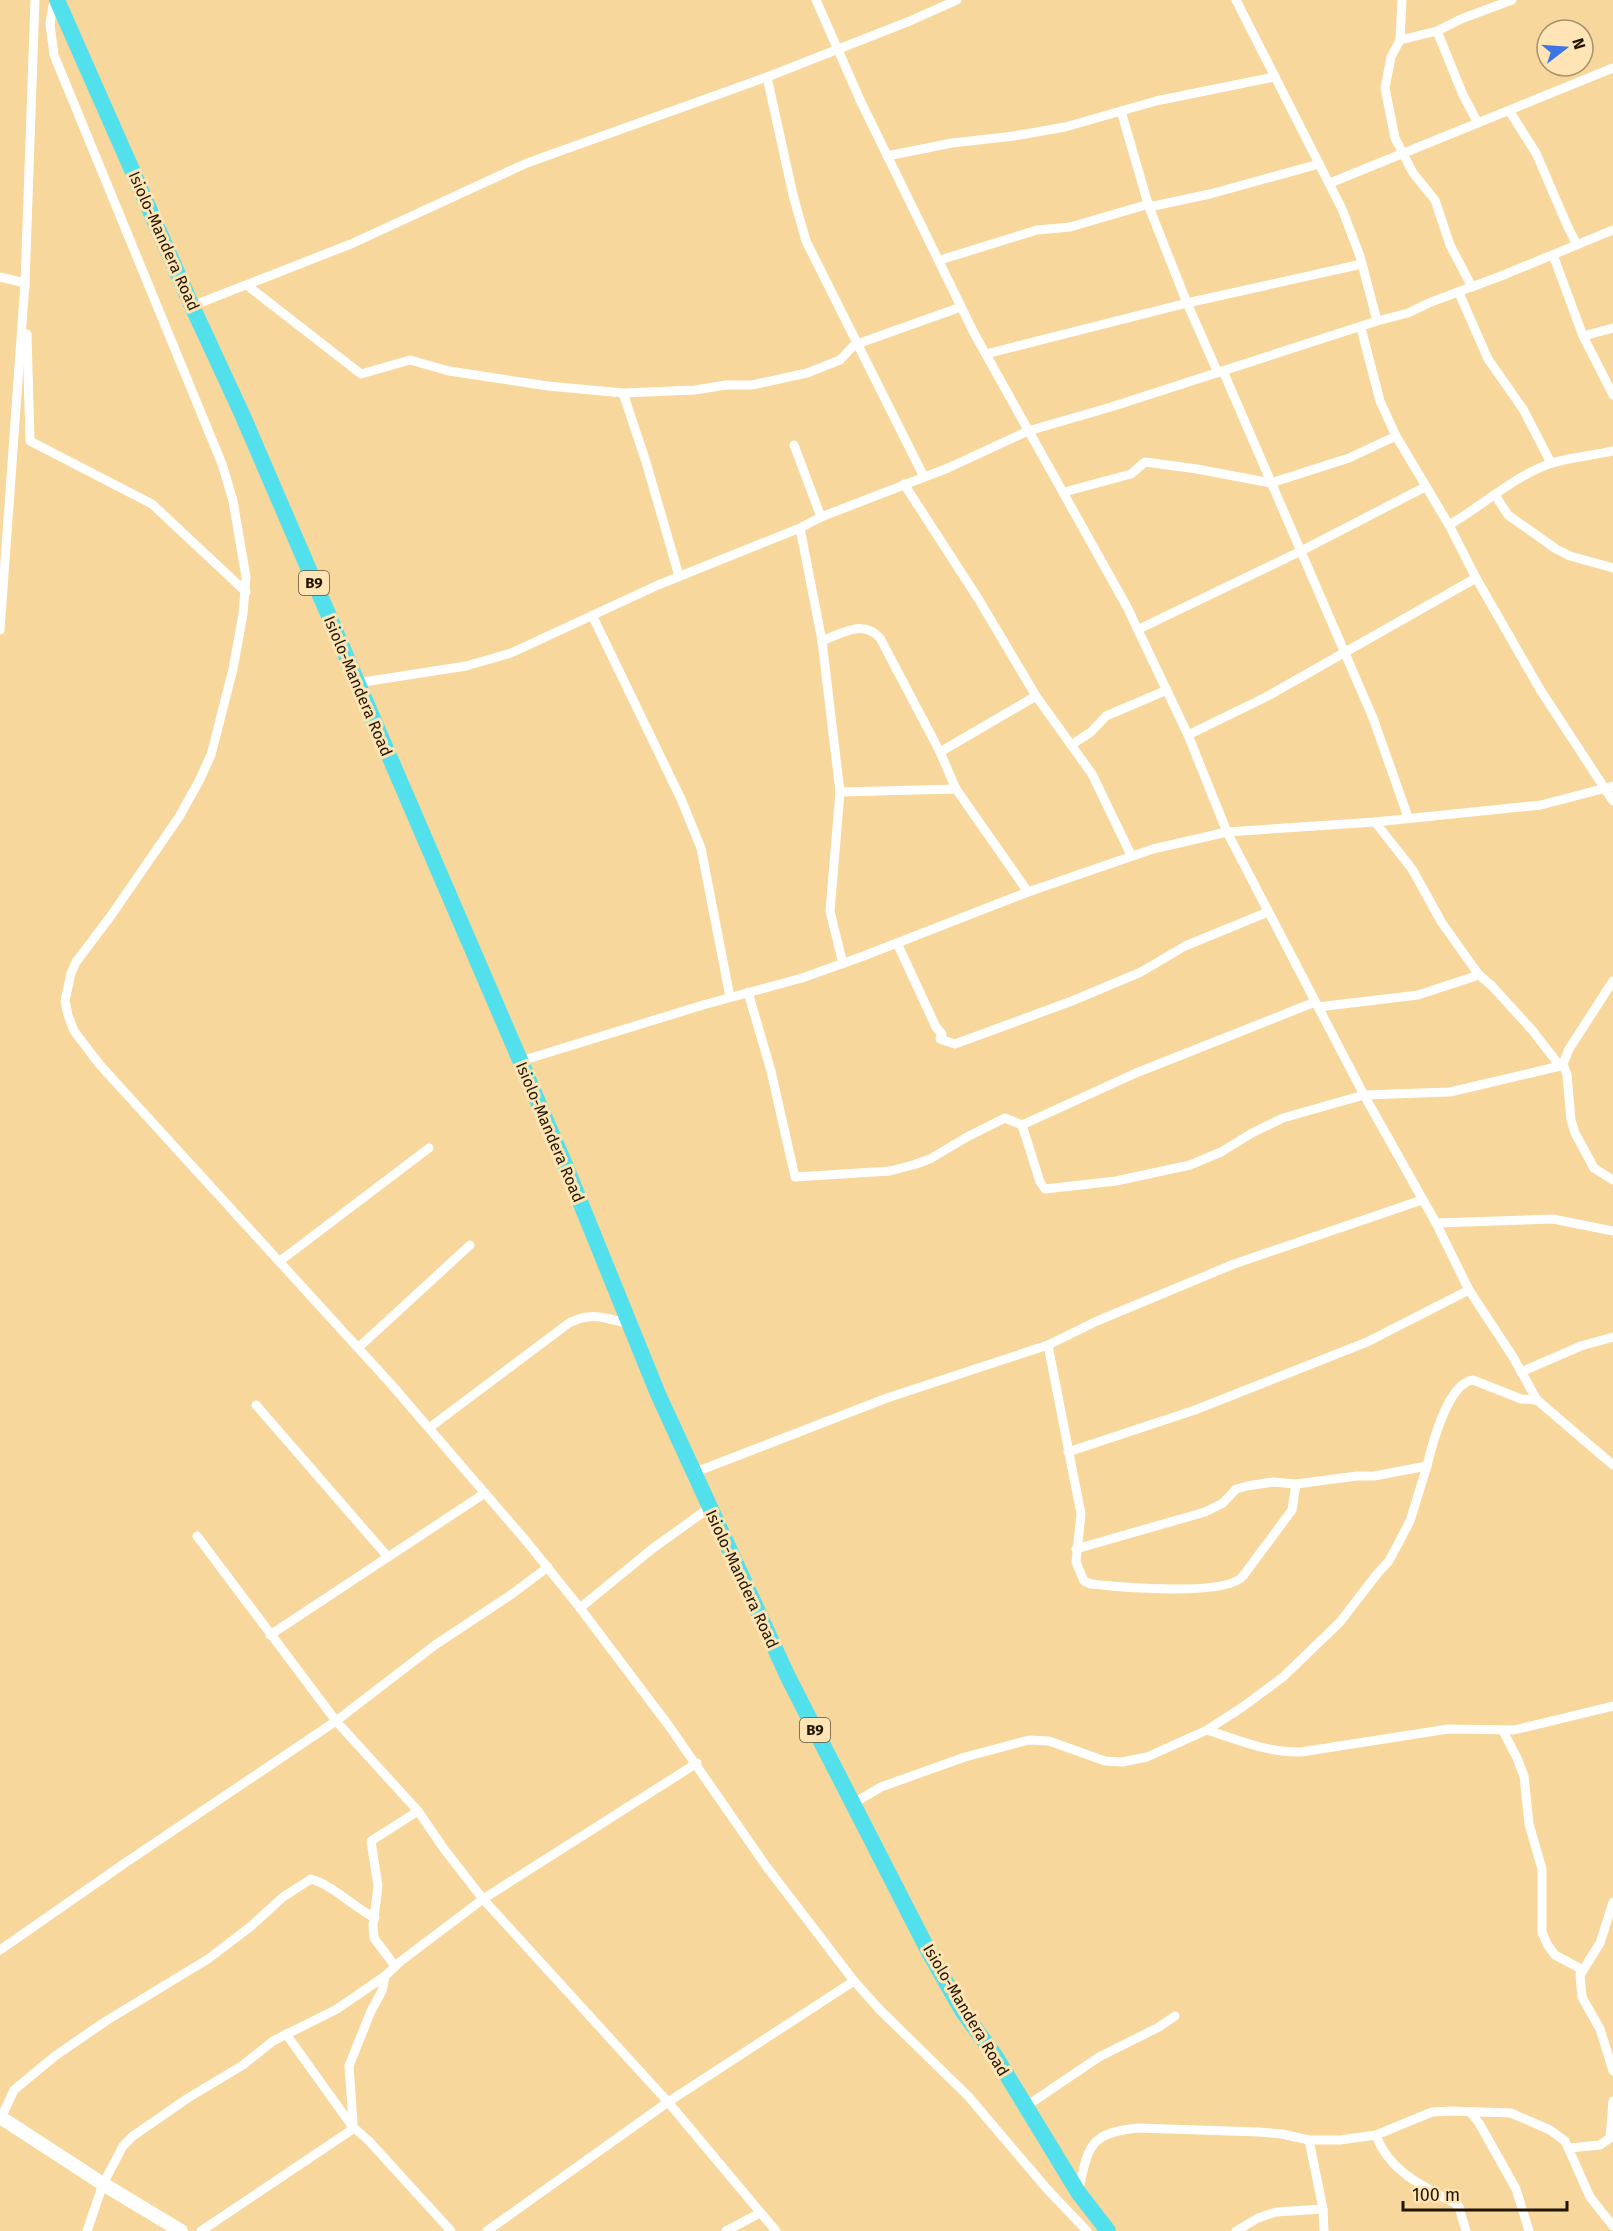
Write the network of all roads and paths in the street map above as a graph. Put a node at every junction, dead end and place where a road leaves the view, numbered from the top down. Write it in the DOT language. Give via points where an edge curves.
graph roads {
  1 [pos="35,0"];
  2 [pos="55,0"];
  3 [pos="816,0"];
  4 [pos="957,0"];
  5 [pos="1236,0"];
  6 [pos="1402,0"];
  7 [pos="1512,0"];
  8 [pos="939,4"];
  9 [pos="1437,31"];
  10 [pos="1400,40"];
  11 [pos="837,50"];
  12 [pos="1613,68"];
  13 [pos="767,77"];
  14 [pos="1274,77"];
  15 [pos="1121,111"];
  16 [pos="1510,111"];
  17 [pos="1478,123"];
  18 [pos="1402,154"];
  19 [pos="887,156"];
  20 [pos="1319,164"];
  21 [pos="1330,183"];
  22 [pos="1149,206"];
  23 [pos="1613,230"];
  24 [pos="1578,245"];
  25 [pos="1553,255"];
  26 [pos="940,260"];
  27 [pos="1362,264"];
  28 [pos="0,277"];
  29 [pos="25,283"];
  30 [pos="248,285"];
  31 [pos="1472,287"];
  32 [pos="1459,292"];
  33 [pos="1187,303"];
  34 [pos="192,306"];
  35 [pos="962,307"];
  36 [pos="1377,321"];
  37 [pos="1361,328"];
  38 [pos="1613,328"];
  39 [pos="1583,336"];
  40 [pos="857,343"];
  41 [pos="986,354"];
  42 [pos="1220,372"];
  43 [pos="623,393"];
  44 [pos="1613,395"];
  45 [pos="1028,431"];
  46 [pos="1396,436"];
  47 [pos="794,446"];
  48 [pos="1613,451"];
  49 [pos="1551,463"];
  50 [pos="924,477"];
  51 [pos="1271,483"];
  52 [pos="904,484"];
  53 [pos="1425,487"];
  54 [pos="1064,492"];
  55 [pos="1495,495"];
  56 [pos="821,517"];
  57 [pos="1449,525"];
  58 [pos="800,528"];
  59 [pos="1301,550"];
  60 [pos="1613,568"];
  61 [pos="680,576"];
  62 [pos="1476,578"];
  63 [pos="246,592"];
  64 [pos="592,615"];
  65 [pos="1139,629"];
  66 [pos="0,630"];
  67 [pos="822,641"];
  68 [pos="1345,654"];
  69 [pos="357,683"];
  70 [pos="1167,690"];
  71 [pos="1036,696"];
  72 [pos="1188,735"];
  73 [pos="1071,745"];
  74 [pos="940,752"];
  75 [pos="1609,787"];
  76 [pos="956,789"];
  77 [pos="840,792"];
  78 [pos="1613,801"];
  79 [pos="1408,817"];
  80 [pos="1375,822"];
  81 [pos="1227,832"];
  82 [pos="1131,855"];
  83 [pos="1028,892"];
  84 [pos="1268,912"];
  85 [pos="897,943"];
  86 [pos="843,964"];
  87 [pos="1479,975"];
  88 [pos="1613,981"];
  89 [pos="748,992"];
  90 [pos="730,997"];
  91 [pos="1317,1005"];
  92 [pos="520,1061"];
  93 [pos="1562,1065"];
  94 [pos="1364,1095"];
  95 [pos="1022,1125"];
  96 [pos="429,1148"];
  97 [pos="1613,1180"];
  98 [pos="1422,1200"];
  99 [pos="1436,1223"];
  100 [pos="1613,1231"];
  101 [pos="470,1245"];
  102 [pos="279,1261"];
  103 [pos="1469,1290"];
  104 [pos="629,1324"];
  105 [pos="1613,1337"];
  106 [pos="1048,1345"];
  107 [pos="358,1348"];
  108 [pos="1521,1372"];
  109 [pos="1537,1400"];
  110 [pos="256,1405"];
  111 [pos="429,1428"];
  112 [pos="1068,1452"];
  113 [pos="1613,1465"];
  114 [pos="1427,1466"];
  115 [pos="693,1473"];
  116 [pos="1296,1484"];
  117 [pos="485,1492"];
  118 [pos="709,1508"];
  119 [pos="197,1536"];
  120 [pos="1076,1549"];
  121 [pos="388,1557"];
  122 [pos="548,1568"];
  123 [pos="580,1608"];
  124 [pos="270,1635"];
  125 [pos="1613,1706"];
  126 [pos="336,1721"];
  127 [pos="1207,1730"];
  128 [pos="1503,1731"];
  129 [pos="697,1763"];
  130 [pos="852,1804"];
  131 [pos="418,1811"];
  132 [pos="483,1899"];
  133 [pos="1613,1902"];
  134 [pos="375,1918"];
  135 [pos="0,1950"];
  136 [pos="395,1966"];
  137 [pos="1583,1970"];
  138 [pos="385,1976"];
  139 [pos="854,1981"];
  140 [pos="1175,2016"];
  141 [pos="286,2034"];
  142 [pos="1613,2072"];
  143 [pos="1613,2101"];
  144 [pos="668,2102"];
  145 [pos="1025,2108"];
  146 [pos="1470,2112"];
  147 [pos="1,2118"];
  148 [pos="352,2126"];
  149 [pos="1376,2135"];
  150 [pos="1309,2140"];
  151 [pos="1569,2148"];
  152 [pos="103,2184"];
  153 [pos="1078,2192"];
  154 [pos="1323,2210"];
  155 [pos="760,2213"];
  156 [pos="1613,2226"];
  157 [pos="87,2231"];
  158 [pos="181,2231"];
  159 [pos="201,2231"];
  160 [pos="451,2231"];
  161 [pos="487,2231"];
  162 [pos="726,2231"];
  163 [pos="776,2231"];
  164 [pos="1087,2231"];
  165 [pos="1108,2231"];
  166 [pos="1236,2231"];
  167 [pos="1324,2231"];
  168 [pos="1466,2231"];
  169 [pos="1529,2231"];
  1 -- 29 [label="street"];
  2 -- 34 [label="highway, Isiolo-Mandera Road / B9"];
  2 -- 63 [label="street" via="50,24 54,55 222,464 233,501"];
  3 -- 11 [label="street"];
  4 -- 8 [label="street"];
  5 -- 14 [label="street"];
  6 -- 10 [label="street"];
  7 -- 9 [label="street"];
  8 -- 11 [label="street"];
  9 -- 10 [label="street"];
  9 -- 17 [label="street"];
  10 -- 18 [label="street" via="1391,57 1385,88 1389,116"];
  11 -- 13 [label="street"];
  11 -- 19 [label="street"];
  12 -- 16 [label="street"];
  13 -- 30 [label="street" via="527,163 351,244"];
  13 -- 40 [label="street" via="806,241"];
  14 -- 15 [label="street"];
  14 -- 20 [label="street"];
  15 -- 19 [label="street" via="1065,127 952,142"];
  15 -- 22 [label="street"];
  16 -- 17 [label="street"];
  16 -- 24 [label="street" via="1536,153"];
  17 -- 18 [label="street"];
  18 -- 21 [label="street"];
  18 -- 31 [label="street" via="1435,200 1450,245"];
  19 -- 26 [label="street"];
  20 -- 21 [label="street"];
  20 -- 22 [label="street"];
  21 -- 27 [label="street"];
  22 -- 26 [label="street" via="1078,225 1037,230"];
  22 -- 33 [label="street"];
  23 -- 24 [label="street"];
  24 -- 25 [label="street"];
  25 -- 31 [label="street"];
  25 -- 39 [label="street"];
  26 -- 35 [label="street"];
  27 -- 33 [label="street"];
  27 -- 36 [label="street"];
  28 -- 29 [label="street"];
  29 -- 63 [label="street" via="30,441 152,504"];
  29 -- 66 [label="street"];
  30 -- 34 [label="street"];
  30 -- 43 [label="street" via="361,374 410,360 449,371"];
  31 -- 32 [label="street"];
  32 -- 36 [label="street"];
  32 -- 49 [label="street" via="1488,359 1523,409"];
  33 -- 41 [label="street"];
  33 -- 42 [label="street"];
  34 -- 69 [label="highway, Isiolo-Mandera Road / B9"];
  35 -- 40 [label="street"];
  35 -- 41 [label="street"];
  36 -- 37 [label="street"];
  37 -- 42 [label="street"];
  37 -- 46 [label="street" via="1380,401"];
  38 -- 39 [label="street"];
  39 -- 44 [label="street"];
  40 -- 43 [label="street" via="840,360 795,377 752,385"];
  40 -- 50 [label="street"];
  41 -- 45 [label="street"];
  42 -- 45 [label="street"];
  42 -- 51 [label="street"];
  43 -- 61 [label="street"];
  45 -- 50 [label="street"];
  45 -- 54 [label="street"];
  46 -- 51 [label="street" via="1349,458"];
  46 -- 53 [label="street"];
  47 -- 56 [label="street"];
  48 -- 49 [label="street"];
  49 -- 55 [label="street"];
  50 -- 52 [label="street"];
  51 -- 54 [label="street" via="1148,462 1131,474"];
  51 -- 59 [label="street"];
  52 -- 56 [label="street"];
  52 -- 71 [label="street"];
  53 -- 57 [label="street"];
  53 -- 59 [label="street"];
  54 -- 65 [label="street"];
  55 -- 57 [label="street"];
  55 -- 60 [label="street" via="1508,515 1556,549"];
  56 -- 58 [label="street"];
  57 -- 62 [label="street"];
  58 -- 61 [label="street"];
  58 -- 67 [label="street"];
  59 -- 65 [label="street"];
  59 -- 68 [label="street"];
  61 -- 64 [label="street"];
  62 -- 68 [label="street"];
  62 -- 75 [label="street" via="1541,691"];
  63 -- 102 [label="street" via="233,669 211,755 179,817 76,962 65,1001 74,1031 100,1065"];
  64 -- 69 [label="street" via="488,661"];
  64 -- 90 [label="street" via="701,848"];
  65 -- 70 [label="street"];
  67 -- 74 [label="street" via="858,627 875,632"];
  67 -- 77 [label="street"];
  68 -- 72 [label="street"];
  68 -- 79 [label="street" via="1373,718"];
  69 -- 92 [label="highway, Isiolo-Mandera Road / B9"];
  70 -- 72 [label="street"];
  70 -- 73 [label="street" via="1106,716"];
  71 -- 73 [label="street"];
  71 -- 74 [label="street"];
  72 -- 81 [label="street"];
  73 -- 82 [label="street" via="1101,790"];
  74 -- 76 [label="street"];
  75 -- 78 [label="street"];
  75 -- 79 [label="street" via="1541,805"];
  76 -- 77 [label="street"];
  76 -- 83 [label="street"];
  77 -- 86 [label="street" via="830,911"];
  79 -- 80 [label="street"];
  80 -- 81 [label="street"];
  80 -- 87 [label="street" via="1412,869 1442,923"];
  81 -- 82 [label="street"];
  81 -- 84 [label="street"];
  82 -- 83 [label="street"];
  83 -- 85 [label="street"];
  84 -- 85 [label="street" via="1185,946 1141,972 955,1044 940,1039 942,1034"];
  84 -- 91 [label="street"];
  85 -- 86 [label="street"];
  86 -- 89 [label="street"];
  87 -- 91 [label="street" via="1418,995"];
  87 -- 93 [label="street"];
  88 -- 93 [label="street"];
  89 -- 90 [label="street"];
  89 -- 95 [label="street" via="795,1176 890,1171 930,1160 1005,1118"];
  90 -- 92 [label="street"];
  91 -- 94 [label="street"];
  91 -- 95 [label="street" via="1136,1074"];
  92 -- 104 [label="highway, Isiolo-Mandera Road / B9"];
  93 -- 94 [label="street" via="1450,1092"];
  93 -- 97 [label="street" via="1568,1075 1570,1120 1575,1133 1594,1168"];
  94 -- 95 [label="street" via="1283,1118 1190,1165 1116,1181 1050,1189 1041,1185"];
  94 -- 98 [label="street"];
  96 -- 102 [label="street"];
  98 -- 99 [label="street"];
  98 -- 106 [label="street" via="1234,1264"];
  99 -- 100 [label="street" via="1553,1219"];
  99 -- 103 [label="street"];
  101 -- 107 [label="street"];
  102 -- 107 [label="street"];
  103 -- 108 [label="street"];
  103 -- 112 [label="street" via="1338,1354 1195,1410"];
  104 -- 111 [label="street" via="597,1316 580,1317 568,1323"];
  104 -- 115 [label="highway, Isiolo-Mandera Road / B9"];
  105 -- 108 [label="street"];
  106 -- 112 [label="street"];
  106 -- 115 [label="street" via="887,1398"];
  107 -- 111 [label="street"];
  108 -- 109 [label="street"];
  109 -- 113 [label="street"];
  109 -- 114 [label="street" via="1521,1399 1473,1380 1466,1382 1450,1402"];
  110 -- 121 [label="street"];
  111 -- 117 [label="street"];
  112 -- 120 [label="street" via="1081,1514"];
  114 -- 116 [label="street"];
  114 -- 127 [label="street" via="1410,1521 1389,1561 1350,1609 1283,1677"];
  115 -- 118 [label="highway, Isiolo-Mandera Road / B9"];
  116 -- 120 [label="street" via="1273,1482 1240,1488 1223,1503 1204,1512"];
  116 -- 120 [label="street" via="1292,1510 1234,1583 1163,1589 1091,1584 1084,1581 1078,1570"];
  117 -- 121 [label="street"];
  117 -- 122 [label="street"];
  118 -- 123 [label="street"];
  118 -- 130 [label="highway, Isiolo-Mandera Road / B9"];
  119 -- 124 [label="street"];
  121 -- 124 [label="street"];
  122 -- 123 [label="street"];
  122 -- 126 [label="street" via="435,1645"];
  123 -- 129 [label="street"];
  124 -- 126 [label="street"];
  125 -- 128 [label="street"];
  126 -- 131 [label="street"];
  126 -- 135 [label="street"];
  127 -- 128 [label="street" via="1266,1750 1284,1752 1448,1729"];
  127 -- 130 [label="street" via="1147,1757 1122,1762 1105,1761 1049,1741 1029,1740 965,1757 881,1787"];
  128 -- 137 [label="street" via="1524,1776 1529,1824 1542,1869 1542,1932 1555,1955"];
  129 -- 132 [label="street"];
  129 -- 139 [label="street" via="766,1866"];
  130 -- 145 [label="highway, Isiolo-Mandera Road / B9" via="963,2012 994,2054"];
  131 -- 132 [label="street"];
  131 -- 134 [label="street" via="371,1841 378,1886"];
  132 -- 136 [label="street"];
  132 -- 144 [label="street"];
  133 -- 137 [label="street" via="1600,1943"];
  134 -- 136 [label="street" via="374,1938"];
  134 -- 147 [label="street" via="324,1883 311,1879 208,1959 55,2056 14,2090"];
  136 -- 138 [label="street"];
  137 -- 142 [label="street" via="1582,1997 1600,2029"];
  138 -- 141 [label="street" via="337,2008"];
  138 -- 148 [label="street" via="349,2066"];
  139 -- 144 [label="street"];
  139 -- 164 [label="street" via="968,2096"];
  140 -- 145 [label="street" via="1099,2057"];
  141 -- 148 [label="street"];
  141 -- 152 [label="street" via="133,2136 123,2146"];
  143 -- 151 [label="street" via="1610,2138 1600,2145"];
  144 -- 155 [label="street"];
  144 -- 161 [label="street"];
  145 -- 153 [label="highway, Isiolo-Mandera Road / B9"];
  146 -- 149 [label="street" via="1432,2112"];
  146 -- 151 [label="street" via="1511,2113 1550,2130"];
  146 -- 169 [label="street" via="1516,2189"];
  147 -- 152 [label="main road"];
  148 -- 159 [label="street" via="343,2137"];
  148 -- 160 [label="street"];
  149 -- 150 [label="street"];
  149 -- 168 [label="street" via="1382,2151 1408,2176 1459,2207"];
  150 -- 153 [label="street" via="1259,2132 1120,2130 1095,2140 1089,2148"];
  150 -- 154 [label="street"];
  151 -- 156 [label="street" via="1590,2197"];
  152 -- 157 [label="street"];
  152 -- 158 [label="main road"];
  153 -- 165 [label="highway, Isiolo-Mandera Road / B9"];
  154 -- 166 [label="street" via="1276,2212"];
  154 -- 167 [label="street"];
  155 -- 162 [label="street"];
  155 -- 163 [label="street"];
}
